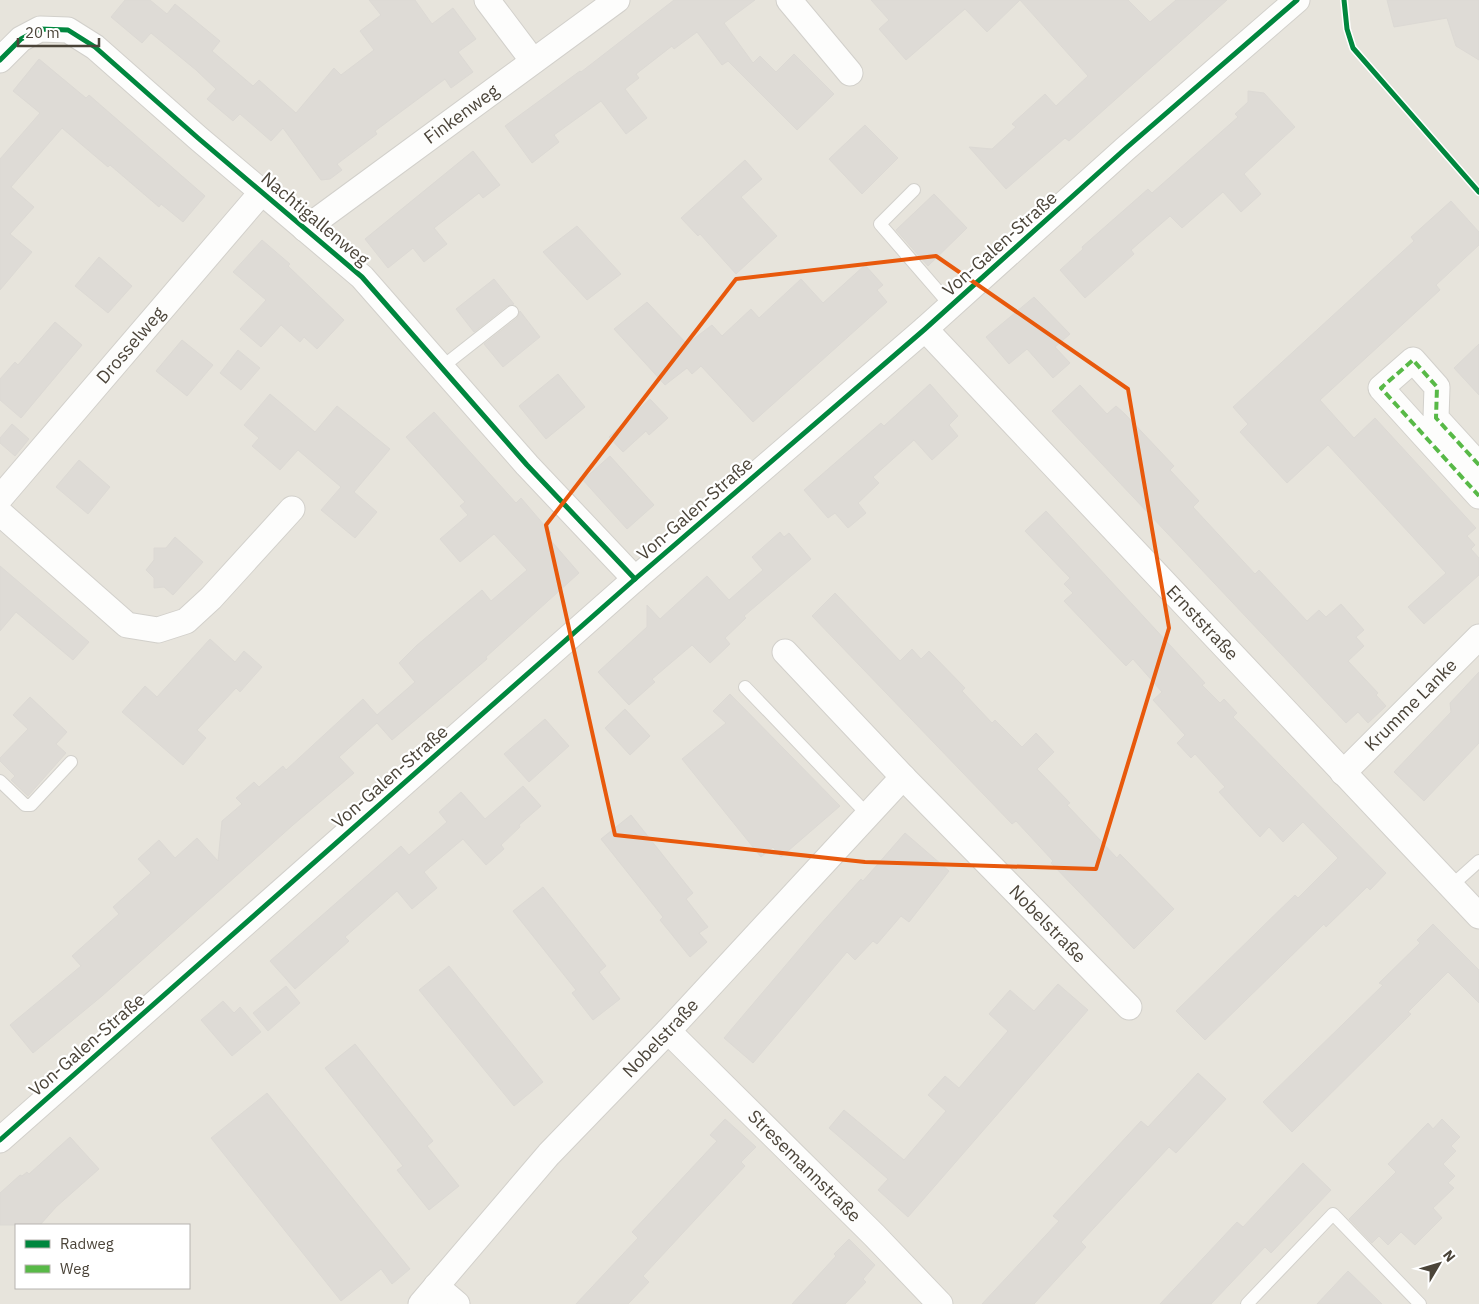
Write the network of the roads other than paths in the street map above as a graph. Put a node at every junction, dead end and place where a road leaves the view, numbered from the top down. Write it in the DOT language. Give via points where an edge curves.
graph roads {
  1 [pos="487,0"];
  2 [pos="617,0"];
  3 [pos="789,0"];
  4 [pos="1296,0"];
  5 [pos="0,60"];
  6 [pos="533,61"];
  7 [pos="850,73"];
  8 [pos="914,190"];
  9 [pos="262,192"];
  10 [pos="305,229"];
  11 [pos="951,306"];
  12 [pos="512,312"];
  13 [pos="925,329"];
  14 [pos="442,367"];
  15 [pos="1479,465"];
  16 [pos="1479,496"];
  17 [pos="0,498"];
  18 [pos="292,509"];
  19 [pos="0,513"];
  20 [pos="634,579"];
  21 [pos="1479,637"];
  22 [pos="785,652"];
  23 [pos="745,687"];
  24 [pos="71,762"];
  25 [pos="1344,773"];
  26 [pos="903,777"];
  27 [pos="0,781"];
  28 [pos="868,815"];
  29 [pos="1479,861"];
  30 [pos="1451,886"];
  31 [pos="1479,916"];
  32 [pos="1129,1007"];
  33 [pos="668,1031"];
  34 [pos="0,1140"];
  35 [pos="429,1295"];
  36 [pos="457,1304"];
  37 [pos="940,1304"];
  38 [pos="1247,1304"];
  39 [pos="1420,1304"];
  1 -- 6 [label="street"];
  2 -- 6 [label="street, Finkenweg"];
  3 -- 7 [label="street"];
  4 -- 11 [label="street, Von-Galen-Straße" via="1124,149"];
  5 -- 9 [label="street, Nachtigallenweg" via="21,38 40,29 68,30 95,48"];
  6 -- 10 [label="street, Finkenweg"];
  8 -- 11 [label="lane" via="880,224"];
  9 -- 10 [label="street, Nachtigallenweg"];
  9 -- 17 [label="street, Drosselweg"];
  10 -- 14 [label="street, Nachtigallenweg" via="362,277"];
  11 -- 13 [label="street, Von-Galen-Straße"];
  12 -- 14 [label="lane"];
  13 -- 20 [label="street, Von-Galen-Straße"];
  13 -- 25 [label="street, Ernststraße"];
  14 -- 20 [label="street, Nachtigallenweg" via="527,465"];
  15 -- 16 [label="street" via="1436,418 1437,387 1413,360 1381,388"];
  18 -- 19 [label="street" via="186,621 158,630 127,625"];
  20 -- 34 [label="street, Von-Galen-Straße"];
  21 -- 25 [label="street, Krumme Lanke"];
  22 -- 26 [label="street, Nobelstraße"];
  23 -- 28 [label="lane"];
  24 -- 27 [label="lane" via="31,805 25,805"];
  25 -- 30 [label="street, Ernststraße"];
  26 -- 28 [label="street, Nobelstraße"];
  26 -- 32 [label="street, Nobelstraße"];
  28 -- 33 [label="street, Nobelstraße"];
  29 -- 30 [label="lane"];
  30 -- 31 [label="street, Ernststraße"];
  33 -- 35 [label="street, Nobelstraße" via="549,1154"];
  33 -- 37 [label="street, Stresemannstraße"];
  35 -- 36 [label="street"];
  38 -- 39 [label="lane" via="1333,1214"];
}
